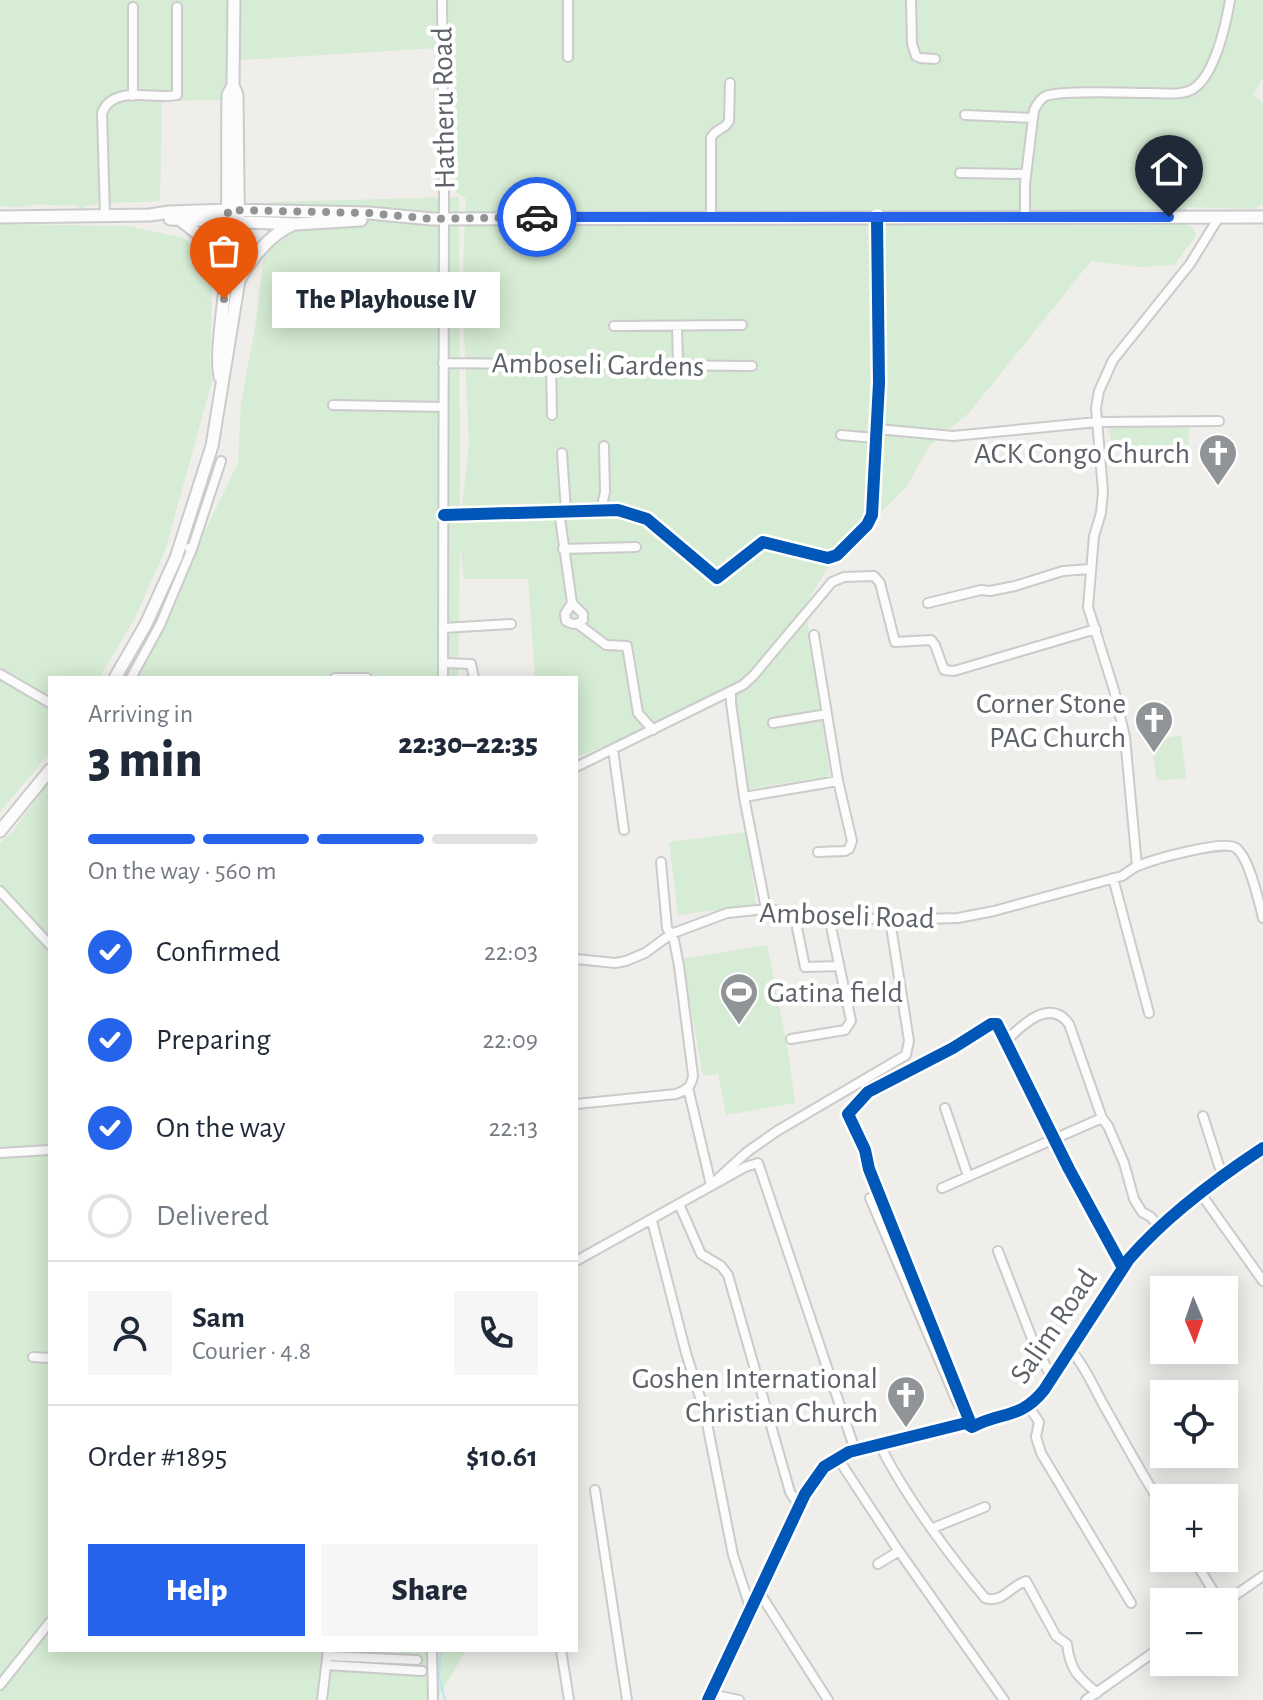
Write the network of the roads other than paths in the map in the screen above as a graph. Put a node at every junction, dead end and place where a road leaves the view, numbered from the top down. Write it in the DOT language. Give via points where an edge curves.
graph roads {
  1 [pos="234,0"];
  2 [pos="442,0"];
  3 [pos="568,0"];
  4 [pos="911,0"];
  5 [pos="1230,0"];
  6 [pos="133,7"];
  7 [pos="177,7"];
  8 [pos="568,57"];
  9 [pos="935,59"];
  10 [pos="730,83"];
  11 [pos="133,96"];
  12 [pos="965,115"];
  13 [pos="1033,118"];
  14 [pos="960,173"];
  15 [pos="1026,174"];
  16 [pos="150,215"];
  17 [pos="105,216"];
  18 [pos="233,216"];
  19 [pos="0,217"];
  20 [pos="443,217"];
  21 [pos="711,217"];
  22 [pos="1025,217"];
  23 [pos="1219,217"];
  24 [pos="1263,217"];
  25 [pos="418,218"];
  26 [pos="877,218"];
  27 [pos="178,219"];
  28 [pos="296,224"];
  29 [pos="226,274"];
  30 [pos="239,280"];
  31 [pos="742,325"];
  32 [pos="614,326"];
  33 [pos="677,326"];
  34 [pos="443,363"];
  35 [pos="551,364"];
  36 [pos="678,365"];
  37 [pos="752,366"];
  38 [pos="221,381"];
  39 [pos="333,405"];
  40 [pos="443,407"];
  41 [pos="552,415"];
  42 [pos="1219,421"];
  43 [pos="1097,422"];
  44 [pos="876,433"];
  45 [pos="841,435"];
  46 [pos="604,446"];
  47 [pos="562,453"];
  48 [pos="221,461"];
  49 [pos="601,510"];
  50 [pos="562,511"];
  51 [pos="444,515"];
  52 [pos="186,547"];
  53 [pos="636,547"];
  54 [pos="563,549"];
  55 [pos="1090,569"];
  56 [pos="156,602"];
  57 [pos="928,603"];
  58 [pos="168,609"];
  59 [pos="511,624"];
  60 [pos="443,628"];
  61 [pos="1096,629"];
  62 [pos="814,635"];
  63 [pos="443,663"];
  64 [pos="0,674"];
  65 [pos="116,676"];
  66 [pos="132,676"];
  67 [pos="443,676"];
  68 [pos="474,676"];
  69 [pos="731,691"];
  70 [pos="48,702"];
  71 [pos="827,714"];
  72 [pos="773,723"];
  73 [pos="653,730"];
  74 [pos="613,749"];
  75 [pos="578,766"];
  76 [pos="48,772"];
  77 [pos="838,781"];
  78 [pos="744,797"];
  79 [pos="624,830"];
  80 [pos="0,831"];
  81 [pos="818,852"];
  82 [pos="661,862"];
  83 [pos="1137,866"];
  84 [pos="1113,878"];
  85 [pos="0,891"];
  86 [pos="1259,891"];
  87 [pos="766,909"];
  88 [pos="794,913"];
  89 [pos="829,917"];
  90 [pos="1263,918"];
  91 [pos="890,920"];
  92 [pos="671,934"];
  93 [pos="48,943"];
  94 [pos="578,959"];
  95 [pos="839,966"];
  96 [pos="1149,1013"];
  97 [pos="791,1039"];
  98 [pos="1007,1040"];
  99 [pos="688,1088"];
  100 [pos="578,1104"];
  101 [pos="945,1108"];
  102 [pos="1203,1116"];
  103 [pos="1102,1118"];
  104 [pos="1056,1139"];
  105 [pos="1263,1148"];
  106 [pos="48,1150"];
  107 [pos="0,1153"];
  108 [pos="968,1176"];
  109 [pos="1223,1178"];
  110 [pos="711,1185"];
  111 [pos="942,1188"];
  112 [pos="1201,1194"];
  113 [pos="870,1198"];
  114 [pos="679,1204"];
  115 [pos="652,1221"];
  116 [pos="1159,1227"];
  117 [pos="998,1251"];
  118 [pos="578,1260"];
  119 [pos="1123,1268"];
  120 [pos="1263,1281"];
  121 [pos="1071,1350"];
  122 [pos="33,1357"];
  123 [pos="48,1358"];
  124 [pos="1052,1379"];
  125 [pos="1029,1407"];
  126 [pos="969,1425"];
  127 [pos="879,1443"];
  128 [pos="855,1450"];
  129 [pos="837,1457"];
  130 [pos="1150,1487"];
  131 [pos="595,1490"];
  132 [pos="799,1506"];
  133 [pos="985,1507"];
  134 [pos="933,1528"];
  135 [pos="899,1551"];
  136 [pos="878,1564"];
  137 [pos="1263,1576"];
  138 [pos="759,1592"];
  139 [pos="1238,1593"];
  140 [pos="1131,1603"];
  141 [pos="751,1610"];
  142 [pos="48,1624"];
  143 [pos="432,1652"];
  144 [pos="561,1652"];
  145 [pos="1150,1655"];
  146 [pos="327,1657"];
  147 [pos="417,1660"];
  148 [pos="422,1671"];
  149 [pos="3,1674"];
  150 [pos="0,1685"];
  151 [pos="1097,1693"];
  152 [pos="709,1697"];
  153 [pos="322,1700"];
  154 [pos="433,1700"];
  155 [pos="569,1700"];
  156 [pos="627,1700"];
  157 [pos="739,1700"];
  158 [pos="828,1700"];
  159 [pos="1004,1700"];
  160 [pos="1086,1700"];
  1 -- 18 [label="main road"];
  2 -- 20 [label="street, Hatheru Road"];
  3 -- 8 [label="street"];
  4 -- 9 [label="street" via="914,52"];
  5 -- 13 [label="street" via="1222,39 1196,87 1176,93 1046,96"];
  6 -- 11 [label="street"];
  7 -- 11 [label="street" via="179,92 173,97"];
  10 -- 21 [label="street" via="729,121 711,138"];
  11 -- 17 [label="street" via="112,98 102,113"];
  12 -- 13 [label="street"];
  13 -- 15 [label="street"];
  14 -- 15 [label="street"];
  15 -- 22 [label="street"];
  16 -- 17 [label="main road"];
  16 -- 18 [label="main road"];
  16 -- 27 [label="main road"];
  17 -- 19 [label="main road"];
  18 -- 25 [label="main road" via="369,213"];
  18 -- 27 [label="main road"];
  18 -- 28 [label="main road"];
  18 -- 29 [label="main road"];
  18 -- 30 [label="main road"];
  20 -- 21 [label="main road"];
  20 -- 25 [label="main road"];
  20 -- 34 [label="street"];
  21 -- 26 [label="main road"];
  22 -- 23 [label="main road"];
  22 -- 26 [label="main road"];
  23 -- 24 [label="main road"];
  23 -- 43 [label="street" via="1190,264 1113,360 1099,391"];
  25 -- 28 [label="main road"];
  26 -- 44 [label="street"];
  27 -- 29 [label="main road" via="211,244"];
  28 -- 30 [label="main road" via="266,243"];
  29 -- 38 [label="main road"];
  30 -- 38 [label="main road"];
  31 -- 33 [label="street"];
  32 -- 33 [label="street"];
  33 -- 36 [label="street"];
  34 -- 35 [label="street, Amboseli Gardens"];
  34 -- 40 [label="street"];
  35 -- 36 [label="street, Amboseli Gardens"];
  35 -- 41 [label="street"];
  36 -- 37 [label="street, Amboseli Gardens"];
  38 -- 52 [label="main road" via="212,446"];
  39 -- 40 [label="street"];
  40 -- 51 [label="street"];
  42 -- 43 [label="street"];
  43 -- 44 [label="street" via="953,436"];
  43 -- 55 [label="street" via="1103,491"];
  44 -- 45 [label="street"];
  44 -- 49 [label="street" via="872,515 837,555 828,558 763,542 717,578 647,519"];
  46 -- 49 [label="street"];
  47 -- 50 [label="street"];
  48 -- 52 [label="street"];
  49 -- 50 [label="street"];
  50 -- 51 [label="street"];
  50 -- 54 [label="street"];
  51 -- 60 [label="street"];
  52 -- 56 [label="main road"];
  52 -- 58 [label="street"];
  53 -- 54 [label="street"];
  54 -- 73 [label="street" via="572,603 583,614 578,624 606,645 627,646 638,713"];
  55 -- 57 [label="street"];
  55 -- 61 [label="street" via="1088,607"];
  56 -- 58 [label="street"];
  56 -- 65 [label="main road"];
  58 -- 66 [label="street"];
  59 -- 60 [label="street"];
  60 -- 63 [label="street"];
  61 -- 69 [label="street" via="944,670 931,640 895,642 874,576 844,577 832,582 753,676"];
  61 -- 83 [label="street" via="1125,737"];
  62 -- 71 [label="street"];
  63 -- 67 [label="street"];
  63 -- 68 [label="street" via="471,664"];
  64 -- 70 [label="street"];
  69 -- 73 [label="street"];
  69 -- 78 [label="street"];
  71 -- 72 [label="street"];
  71 -- 77 [label="street"];
  73 -- 74 [label="street"];
  74 -- 75 [label="street"];
  74 -- 79 [label="street"];
  76 -- 80 [label="main road"];
  77 -- 78 [label="street"];
  77 -- 81 [label="street" via="851,846"];
  78 -- 87 [label="street"];
  82 -- 92 [label="street"];
  83 -- 84 [label="street, Amboseli Road"];
  83 -- 86 [label="street, Amboseli Road" via="1230,845 1237,848"];
  84 -- 91 [label="street, Amboseli Road" via="958,918"];
  84 -- 96 [label="street"];
  85 -- 93 [label="street"];
  86 -- 90 [label="street, Amboseli Road"];
  87 -- 88 [label="street, Amboseli Road"];
  87 -- 92 [label="street, Amboseli Road" via="727,913"];
  88 -- 89 [label="street, Amboseli Road"];
  88 -- 95 [label="street" via="805,967"];
  89 -- 91 [label="street, Amboseli Road"];
  89 -- 95 [label="street"];
  91 -- 110 [label="street" via="909,1041 906,1055 777,1131"];
  92 -- 94 [label="street, Amboseli Road" via="626,961"];
  92 -- 99 [label="street" via="693,1075"];
  95 -- 97 [label="street" via="849,1026"];
  98 -- 103 [label="street" via="1028,1019 1056,1013 1064,1017"];
  98 -- 104 [label="street"];
  98 -- 126 [label="street" via="1001,1027 991,1024 868,1092 848,1114"];
  99 -- 100 [label="street" via="676,1094"];
  99 -- 110 [label="street"];
  101 -- 108 [label="street"];
  102 -- 109 [label="street"];
  103 -- 104 [label="street"];
  103 -- 116 [label="street" via="1122,1156 1138,1208"];
  104 -- 108 [label="street"];
  104 -- 119 [label="street"];
  105 -- 109 [label="street, Salim Road"];
  106 -- 107 [label="street"];
  108 -- 111 [label="street"];
  109 -- 112 [label="street, Salim Road"];
  110 -- 114 [label="street"];
  110 -- 128 [label="street" via="754,1163 762,1168"];
  112 -- 116 [label="street, Salim Road"];
  112 -- 120 [label="street"];
  113 -- 126 [label="street"];
  114 -- 115 [label="street"];
  114 -- 132 [label="street" via="701,1254 728,1275 790,1492"];
  115 -- 118 [label="street"];
  115 -- 141 [label="street" via="705,1413 733,1555"];
  116 -- 119 [label="street, Salim Road"];
  117 -- 124 [label="street"];
  119 -- 121 [label="street, Salim Road"];
  121 -- 124 [label="street, Salim Road"];
  121 -- 130 [label="street" via="1089,1372"];
  122 -- 123 [label="street"];
  124 -- 125 [label="street, Salim Road"];
  125 -- 126 [label="street, Salim Road"];
  125 -- 140 [label="street" via="1039,1422 1041,1453"];
  126 -- 127 [label="street, Salim Road"];
  127 -- 128 [label="street, Salim Road"];
  127 -- 134 [label="street"];
  128 -- 129 [label="street, Salim Road"];
  129 -- 132 [label="street, Salim Road" via="816,1475"];
  129 -- 135 [label="street"];
  131 -- 156 [label="street"];
  132 -- 138 [label="street, Salim Road"];
  133 -- 134 [label="street"];
  134 -- 151 [label="street" via="985,1598 1000,1598 1026,1581 1056,1636 1067,1644 1070,1664"];
  135 -- 136 [label="street"];
  135 -- 159 [label="street"];
  137 -- 139 [label="street"];
  138 -- 141 [label="street, Salim Road"];
  138 -- 158 [label="street"];
  141 -- 152 [label="street, Salim Road"];
  142 -- 149 [label="street"];
  143 -- 154 [label="street"];
  144 -- 155 [label="street"];
  145 -- 151 [label="street"];
  146 -- 147 [label="street"];
  146 -- 148 [label="street"];
  146 -- 153 [label="street"];
  149 -- 150 [label="street"];
  151 -- 160 [label="street"];
  152 -- 157 [label="street"];
}
